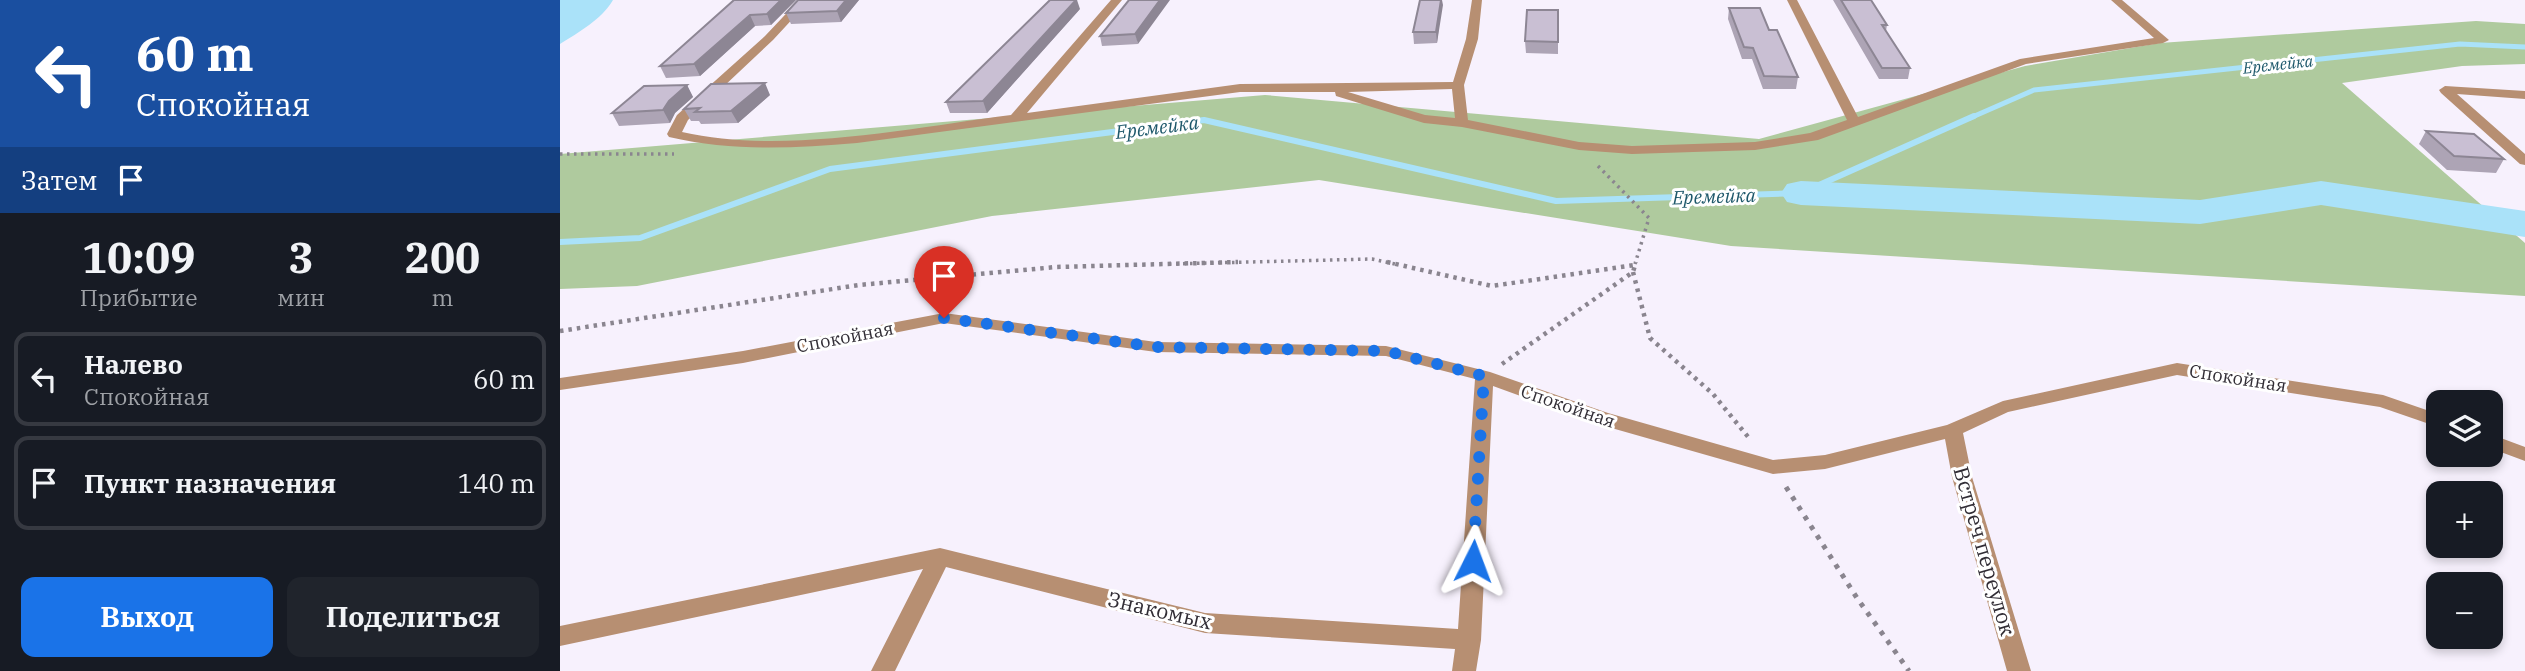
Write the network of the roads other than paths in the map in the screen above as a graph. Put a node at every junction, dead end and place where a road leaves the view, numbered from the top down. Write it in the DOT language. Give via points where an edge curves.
graph roads {
  1 [pos="805,0"];
  2 [pos="1117,0"];
  3 [pos="1477,0"];
  4 [pos="1792,0"];
  5 [pos="2116,0"];
  6 [pos="1458,85"];
  7 [pos="1320,87"];
  8 [pos="2525,95"];
  9 [pos="1016,117"];
  10 [pos="1854,122"];
  11 [pos="1462,123"];
  12 [pos="2525,161"];
  13 [pos="1484,376"];
  14 [pos="560,384"];
  15 [pos="2426,417"];
  16 [pos="1953,430"];
  17 [pos="2503,446"];
  18 [pos="2525,454"];
  19 [pos="940,557"];
  20 [pos="560,636"];
  21 [pos="1469,640"];
  22 [pos="883,671"];
  23 [pos="1464,671"];
  24 [pos="2019,671"];
  1 -- 9 [label="street" via="682,118 674,134 731,142 810,142"];
  2 -- 9 [label="street"];
  3 -- 6 [label="street" via="1472,39"];
  4 -- 10 [label="street"];
  5 -- 10 [label="street" via="2163,40 2024,61"];
  6 -- 7 [label="street"];
  6 -- 11 [label="street"];
  7 -- 9 [label="street" via="1240,88"];
  7 -- 11 [label="street" via="1424,119"];
  8 -- 12 [label="street" via="2445,90"];
  10 -- 11 [label="street" via="1813,137 1755,146 1632,150 1579,146"];
  13 -- 14 [label="street, Спокойная" via="1386,351 1156,347 944,318 743,357"];
  13 -- 16 [label="street, Спокойная" via="1601,418 1773,467 1825,462"];
  13 -- 21 [label="street"];
  15 -- 16 [label="street, Спокойная" via="2383,401 2177,369 2003,407"];
  16 -- 24 [label="street, Встреч переулок" via="1962,477"];
  17 -- 18 [label="street"];
  19 -- 20 [label="street, Знакомых"];
  19 -- 21 [label="street, Знакомых" via="1205,623"];
  19 -- 22 [label="street"];
  21 -- 23 [label="street"];
}
